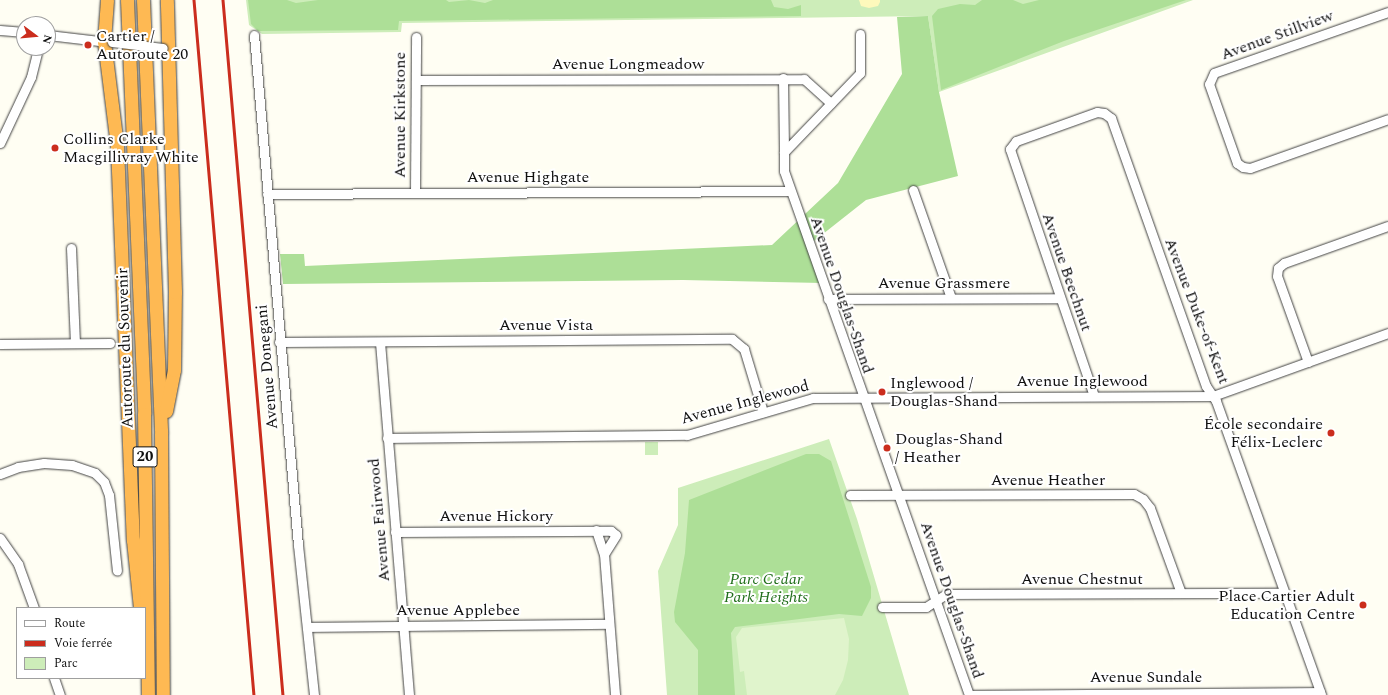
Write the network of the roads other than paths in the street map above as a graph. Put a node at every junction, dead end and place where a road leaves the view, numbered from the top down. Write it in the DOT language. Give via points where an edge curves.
graph roads {
  1 [pos="107,0"];
  2 [pos="127,0"];
  3 [pos="144,0"];
  4 [pos="167,0"];
  5 [pos="1388,12"];
  6 [pos="0,30"];
  7 [pos="16,31"];
  8 [pos="860,34"];
  9 [pos="254,35"];
  10 [pos="56,36"];
  11 [pos="416,37"];
  12 [pos="108,42"];
  13 [pos="166,48"];
  14 [pos="36,56"];
  15 [pos="783,78"];
  16 [pos="416,80"];
  17 [pos="831,103"];
  18 [pos="1388,119"];
  19 [pos="0,143"];
  20 [pos="784,152"];
  21 [pos="1011,157"];
  22 [pos="914,190"];
  23 [pos="790,191"];
  24 [pos="415,193"];
  25 [pos="267,194"];
  26 [pos="1388,226"];
  27 [pos="71,248"];
  28 [pos="951,298"];
  29 [pos="1060,298"];
  30 [pos="828,299"];
  31 [pos="1388,333"];
  32 [pos="279,342"];
  33 [pos="380,342"];
  34 [pos="75,343"];
  35 [pos="110,343"];
  36 [pos="0,344"];
  37 [pos="1308,362"];
  38 [pos="1094,396"];
  39 [pos="1213,396"];
  40 [pos="862,398"];
  41 [pos="763,412"];
  42 [pos="161,434"];
  43 [pos="387,438"];
  44 [pos="0,474"];
  45 [pos="850,495"];
  46 [pos="899,496"];
  47 [pos="596,530"];
  48 [pos="395,532"];
  49 [pos="0,538"];
  50 [pos="604,554"];
  51 [pos="118,571"];
  52 [pos="1181,593"];
  53 [pos="1284,593"];
  54 [pos="935,600"];
  55 [pos="34,607"];
  56 [pos="140,607"];
  57 [pos="882,607"];
  58 [pos="609,624"];
  59 [pos="403,625"];
  60 [pos="307,627"];
  61 [pos="146,655"];
  62 [pos="148,670"];
  63 [pos="54,679"];
  64 [pos="1320,693"];
  65 [pos="60,695"];
  66 [pos="148,695"];
  67 [pos="163,695"];
  68 [pos="314,695"];
  69 [pos="409,695"];
  70 [pos="615,695"];
  71 [pos="970,695"];
  1 -- 12 [label="highway"];
  2 -- 62 [label="highway, Autoroute du Souvenir / 20" via="144,391"];
  3 -- 42 [label="highway, Autoroute du Souvenir / 20"];
  4 -- 13 [label="highway"];
  5 -- 18 [label="street, Avenue Stillview" via="1214,73 1209,84 1237,163 1243,167 1250,168"];
  6 -- 7 [label="street"];
  8 -- 17 [label="street" via="860,73"];
  9 -- 25 [label="street, Avenue Donegani"];
  10 -- 12 [label="street"];
  11 -- 16 [label="street, Avenue Kirkstone"];
  12 -- 13 [label="street, bridge"];
  12 -- 56 [label="highway" via="117,146 133,532"];
  13 -- 42 [label="highway" via="175,224 174,370"];
  14 -- 19 [label="street" via="30,77"];
  15 -- 16 [label="street, Avenue Longmeadow"];
  15 -- 17 [label="street, Avenue Longmeadow" via="804,79"];
  15 -- 20 [label="street, Avenue Douglas-Shand"];
  16 -- 24 [label="street, Avenue Kirkstone"];
  17 -- 20 [label="street"];
  20 -- 23 [label="street, Avenue Douglas-Shand" via="784,171"];
  21 -- 29 [label="street, Avenue Beechnut"];
  21 -- 39 [label="street, Avenue Duke-of-Kent" via="1010,149 1016,141 1097,112 1111,118 1206,386"];
  22 -- 28 [label="street"];
  23 -- 24 [label="street, Avenue Highgate"];
  23 -- 30 [label="street, Avenue Douglas-Shand"];
  24 -- 25 [label="street, Avenue Highgate"];
  25 -- 32 [label="street, Avenue Donegani"];
  26 -- 37 [label="street" via="1284,263 1278,268 1277,276"];
  27 -- 34 [label="street"];
  28 -- 29 [label="street, Avenue Grassmere"];
  28 -- 30 [label="street, Avenue Grassmere"];
  29 -- 38 [label="street, Avenue Beechnut"];
  30 -- 40 [label="street, Avenue Douglas-Shand"];
  31 -- 37 [label="street, Avenue Inglewood"];
  32 -- 33 [label="street, Avenue Vista"];
  32 -- 60 [label="street, Avenue Donegani"];
  33 -- 41 [label="street, Avenue Vista" via="732,339 744,349"];
  33 -- 43 [label="street, Avenue Fairwood"];
  34 -- 35 [label="street"];
  34 -- 36 [label="street"];
  37 -- 39 [label="street, Avenue Inglewood"];
  38 -- 39 [label="street, Avenue Inglewood"];
  38 -- 40 [label="street, Avenue Inglewood"];
  39 -- 53 [label="street, Avenue Duke-of-Kent"];
  40 -- 41 [label="street, Avenue Inglewood" via="814,398"];
  40 -- 46 [label="street, Avenue Douglas-Shand"];
  41 -- 43 [label="street, Avenue Inglewood" via="687,435"];
  42 -- 67 [label="highway, Autoroute du Souvenir / 20"];
  43 -- 48 [label="street, Avenue Fairwood"];
  44 -- 51 [label="street" via="34,464 72,465 95,473 104,482 109,495"];
  45 -- 46 [label="street, Avenue Heather"];
  46 -- 52 [label="street, Avenue Heather" via="1134,494 1143,499 1150,508"];
  46 -- 54 [label="street, Avenue Douglas-Shand"];
  47 -- 48 [label="street, Avenue Hickory"];
  47 -- 50 [label="street"];
  47 -- 50 [label="street, Avenue Hickory" via="611,531 616,535"];
  48 -- 59 [label="street, Avenue Fairwood"];
  49 -- 55 [label="street" via="18,564"];
  50 -- 58 [label="street"];
  52 -- 53 [label="street, Avenue Chestnut"];
  52 -- 54 [label="street, Avenue Chestnut" via="946,594"];
  53 -- 64 [label="street, Avenue Duke-of-Kent"];
  54 -- 57 [label="street, Avenue Chestnut" via="926,607"];
  54 -- 71 [label="street, Avenue Douglas-Shand"];
  58 -- 59 [label="street, Avenue Applebee"];
  58 -- 70 [label="street"];
  59 -- 60 [label="street, Avenue Applebee"];
  59 -- 69 [label="street, Avenue Fairwood"];
  60 -- 68 [label="street, Avenue Donegani"];
  61 -- 62 [label="highway"];
  62 -- 66 [label="highway, Autoroute du Souvenir / 20"];
  63 -- 65 [label="street"];
  64 -- 71 [label="street, Avenue Sundale"];
}
